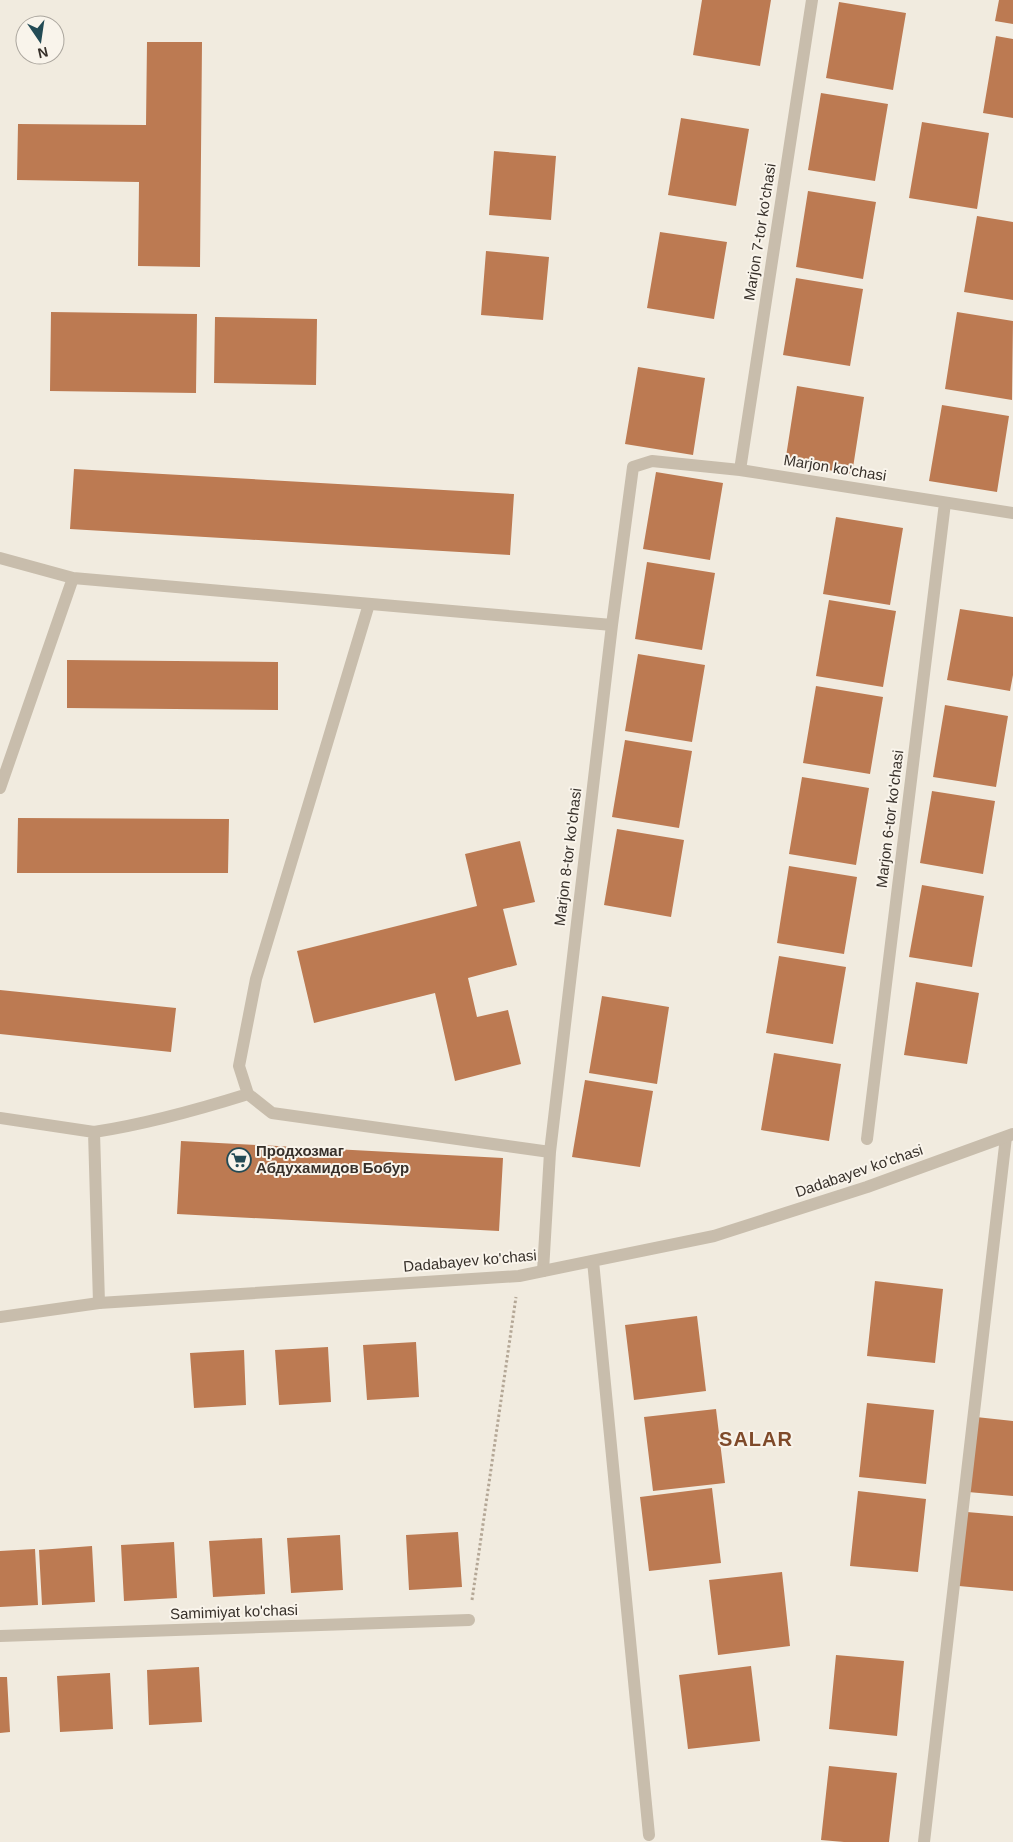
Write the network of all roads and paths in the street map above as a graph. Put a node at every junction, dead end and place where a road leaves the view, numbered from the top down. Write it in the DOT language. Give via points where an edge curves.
graph roads {
  1 [pos="812,0"];
  2 [pos="652,461"];
  3 [pos="740,470"];
  4 [pos="946,503"];
  5 [pos="1013,512"];
  6 [pos="0,558"];
  7 [pos="73,578"];
  8 [pos="369,604"];
  9 [pos="612,625"];
  10 [pos="0,788"];
  11 [pos="248,1094"];
  12 [pos="0,1118"];
  13 [pos="94,1132"];
  14 [pos="1009,1135"];
  15 [pos="867,1139"];
  16 [pos="550,1152"];
  17 [pos="593,1261"];
  18 [pos="543,1271"];
  19 [pos="519,1276"];
  20 [pos="99,1303"];
  21 [pos="0,1317"];
  22 [pos="469,1620"];
  23 [pos="0,1636"];
  24 [pos="649,1835"];
  25 [pos="924,1842"];
  1 -- 3 [label="street, Marjon 7-tor ko'chasi"];
  2 -- 3 [label="street, Marjon ko'chasi"];
  2 -- 9 [label="street, Marjon 8-tor ko'chasi" via="632,467"];
  3 -- 4 [label="street, Marjon ko'chasi"];
  4 -- 5 [label="street, Marjon ko'chasi"];
  4 -- 15 [label="street, Marjon 6-tor ko'chasi"];
  6 -- 7 [label="street"];
  7 -- 8 [label="street"];
  7 -- 10 [label="street"];
  8 -- 9 [label="street"];
  8 -- 11 [label="street" via="256,979 239,1066"];
  9 -- 16 [label="street, Marjon 8-tor ko'chasi"];
  11 -- 13 [label="street" via="142,1124"];
  11 -- 16 [label="street" via="272,1113"];
  12 -- 13 [label="street"];
  13 -- 20 [label="street"];
  14 -- 17 [label="street, Dadabayev ko'chasi" via="867,1187 714,1236"];
  14 -- 25 [label="street"];
  16 -- 18 [label="street, Marjon 8-tor ko'chasi"];
  17 -- 18 [label="street, Dadabayev ko'chasi"];
  17 -- 24 [label="street"];
  18 -- 19 [label="street, Dadabayev ko'chasi"];
  19 -- 20 [label="street, Dadabayev ko'chasi"];
  19 -- 22 [label="path"];
  20 -- 21 [label="street, Dadabayev ko'chasi"];
  22 -- 23 [label="street, Samimiyat ko'chasi"];
}
